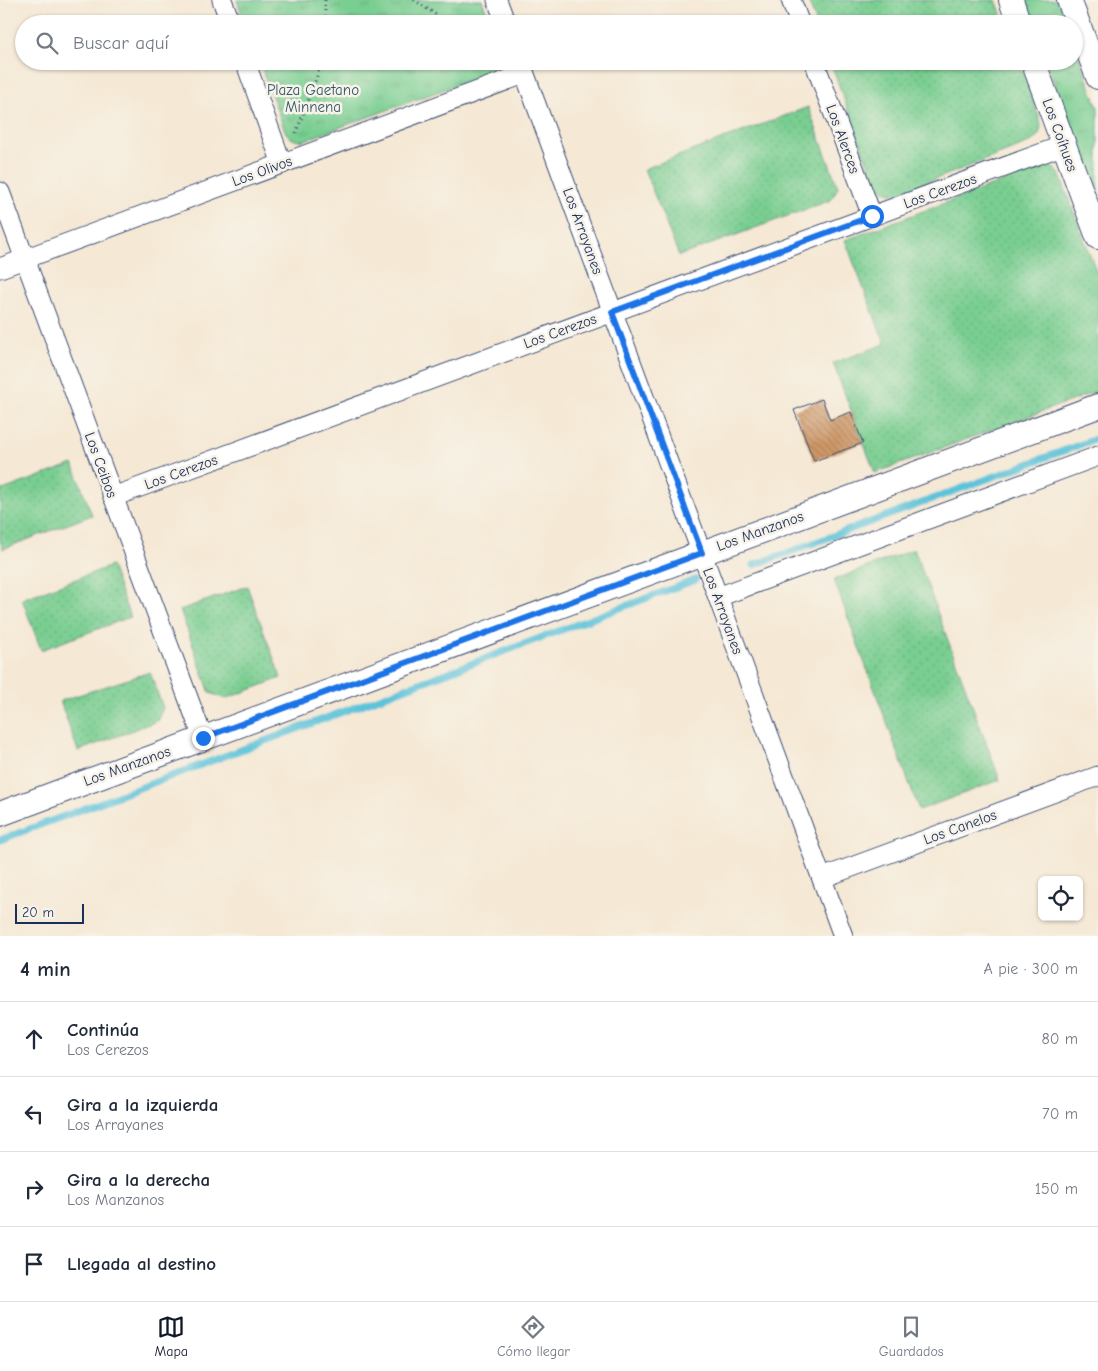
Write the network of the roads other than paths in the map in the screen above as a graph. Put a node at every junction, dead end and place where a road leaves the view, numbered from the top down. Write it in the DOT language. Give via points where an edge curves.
graph roads {
  1 [pos="222,0"];
  2 [pos="497,0"];
  3 [pos="792,0"];
  4 [pos="1011,0"];
  5 [pos="1069,0"];
  6 [pos="228,15"];
  7 [pos="503,15"];
  8 [pos="797,15"];
  9 [pos="1016,15"];
  10 [pos="1075,15"];
  11 [pos="1083,37"];
  12 [pos="248,70"];
  13 [pos="515,70"];
  14 [pos="523,70"];
  15 [pos="817,70"];
  16 [pos="1036,70"];
  17 [pos="1098,77"];
  18 [pos="1064,145"];
  19 [pos="282,164"];
  20 [pos="0,192"];
  21 [pos="872,216"];
  22 [pos="1098,237"];
  23 [pos="25,259"];
  24 [pos="0,268"];
  25 [pos="612,312"];
  26 [pos="1098,406"];
  27 [pos="1098,456"];
  28 [pos="113,497"];
  29 [pos="702,553"];
  30 [pos="718,597"];
  31 [pos="203,738"];
  32 [pos="1098,776"];
  33 [pos="0,814"];
  34 [pos="822,878"];
  35 [pos="843,936"];
  1 -- 6 [label="street"];
  2 -- 7 [label="street"];
  3 -- 8 [label="street"];
  4 -- 9 [label="street"];
  5 -- 10 [label="street"];
  11 -- 17 [label="street"];
  12 -- 19 [label="street"];
  13 -- 19 [label="street, Los Olivos"];
  14 -- 25 [label="street, Los Arrayanes"];
  15 -- 21 [label="street, Los Alerces"];
  16 -- 18 [label="street, Los Coíhues"];
  18 -- 21 [label="street, Los Cerezos"];
  18 -- 22 [label="street, Los Coíhues"];
  19 -- 23 [label="street, Los Olivos"];
  20 -- 23 [label="street, Los Ceibos"];
  21 -- 25 [label="street, Los Cerezos"];
  23 -- 24 [label="street, Los Olivos"];
  23 -- 28 [label="street, Los Ceibos"];
  25 -- 28 [label="street, Los Cerezos"];
  25 -- 29 [label="street, Los Arrayanes"];
  26 -- 29 [label="street, Los Manzanos"];
  27 -- 30 [label="street"];
  28 -- 31 [label="street, Los Ceibos"];
  29 -- 30 [label="street, Los Arrayanes"];
  29 -- 31 [label="street, Los Manzanos"];
  30 -- 34 [label="street, Los Arrayanes"];
  31 -- 33 [label="street, Los Manzanos"];
  32 -- 34 [label="street, Los Canelos"];
  34 -- 35 [label="street, Los Arrayanes"];
}
